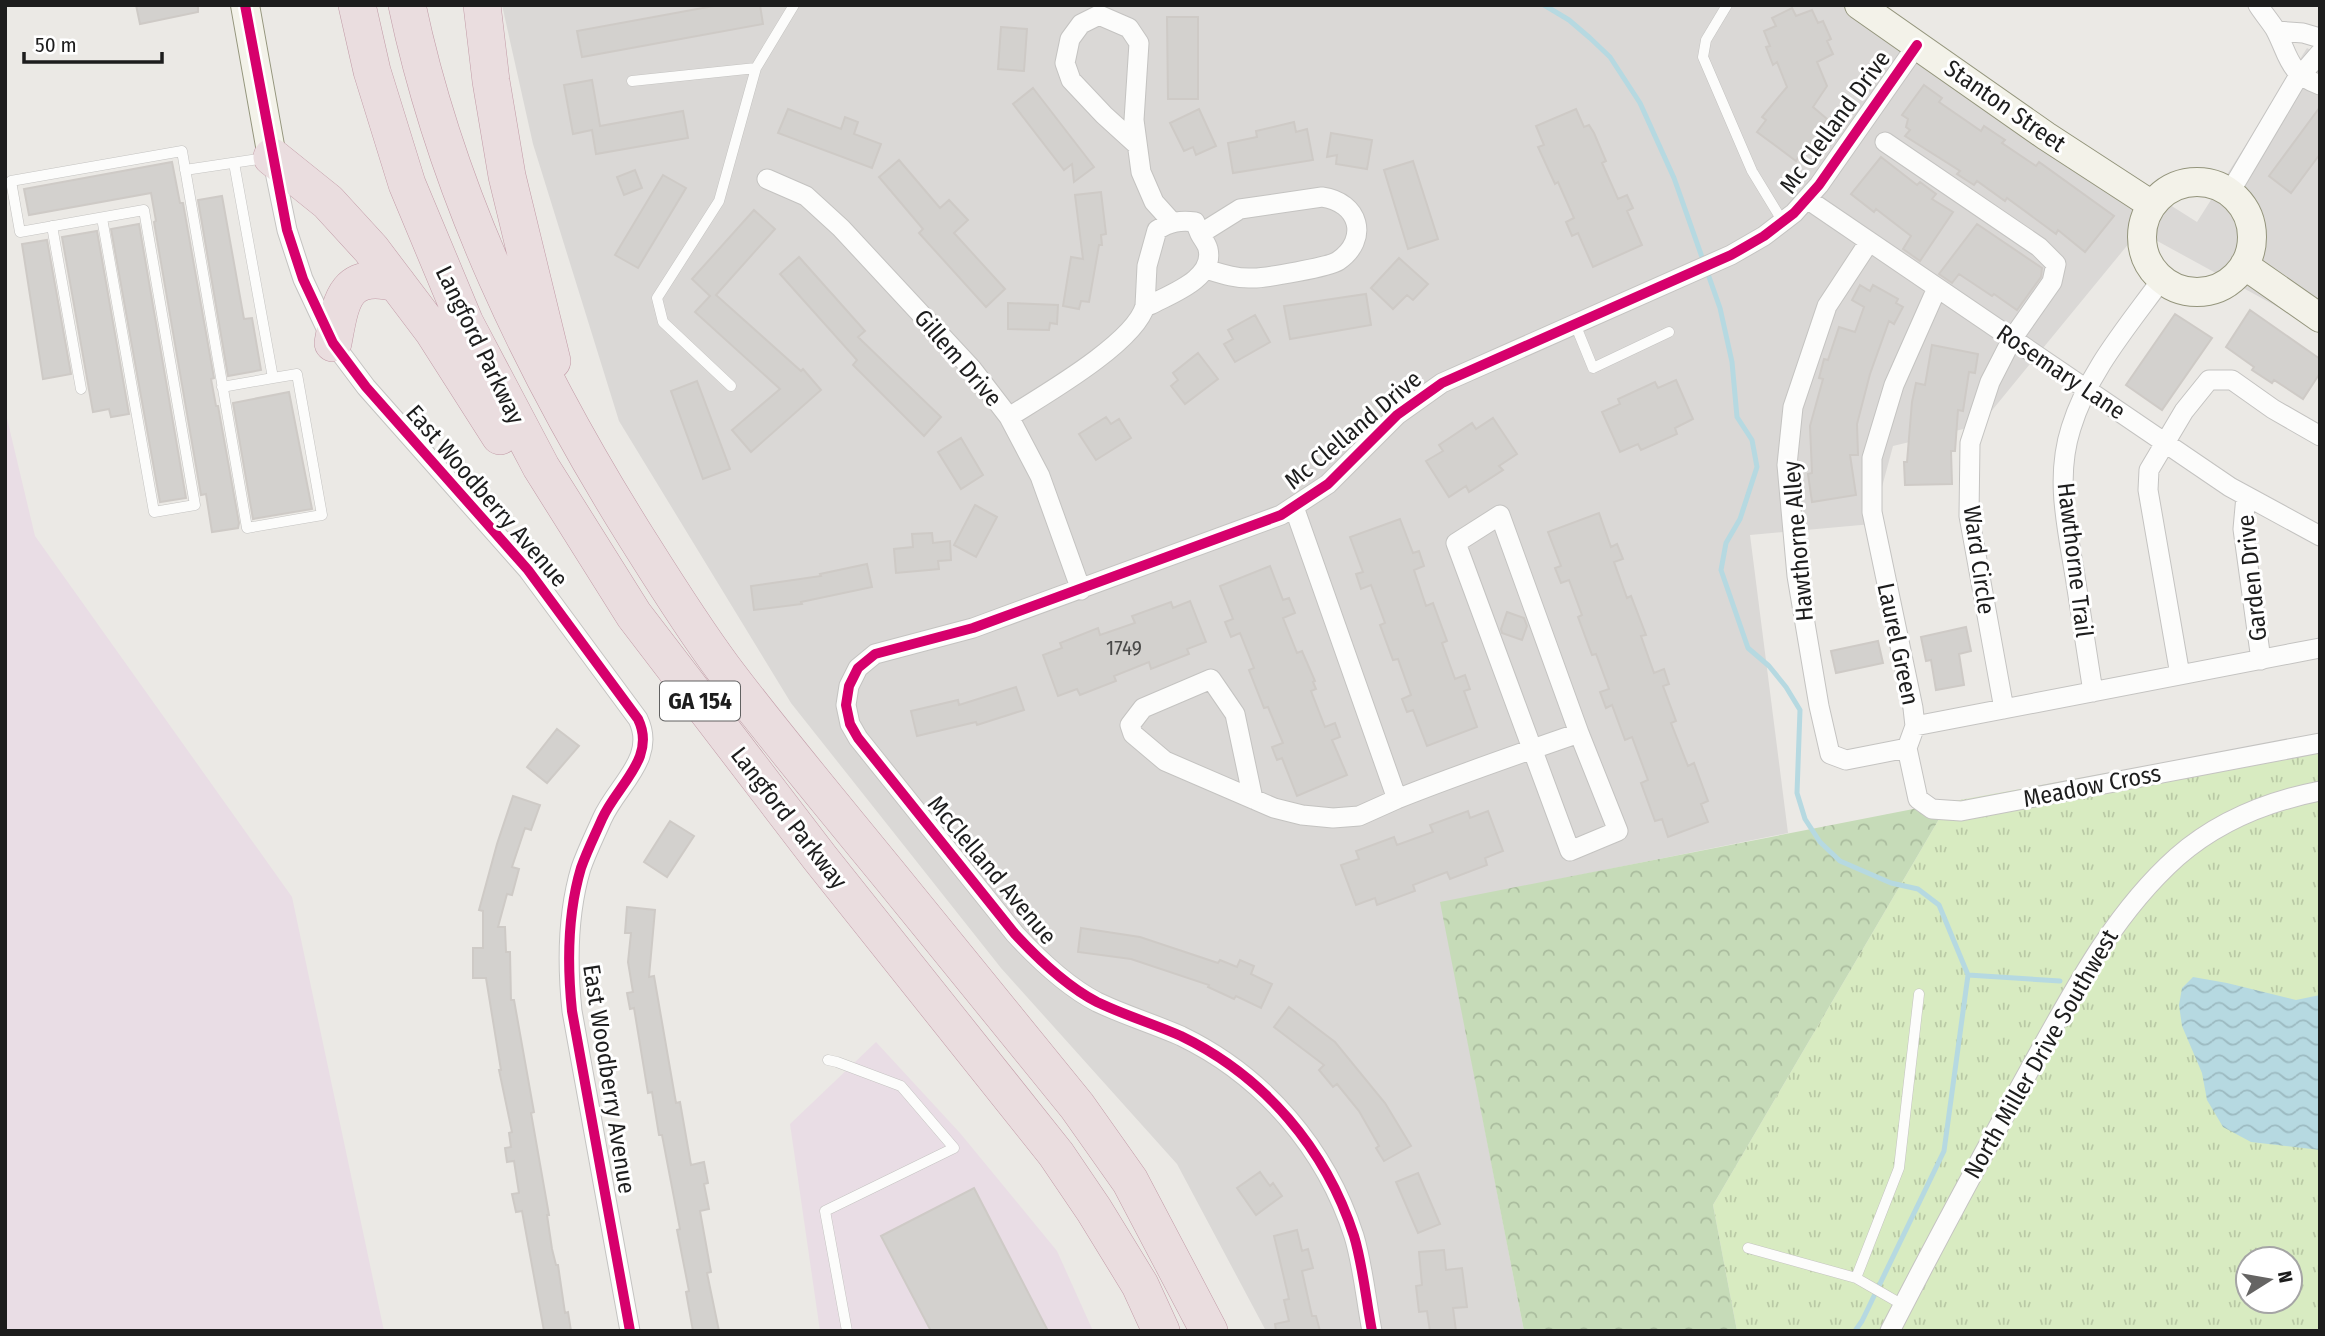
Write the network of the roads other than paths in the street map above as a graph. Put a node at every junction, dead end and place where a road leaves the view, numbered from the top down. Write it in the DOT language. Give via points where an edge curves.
graph roads {
  1 [pos="245,5"];
  2 [pos="357,5"];
  3 [pos="407,5"];
  4 [pos="482,5"];
  5 [pos="794,5"];
  6 [pos="1727,5"];
  7 [pos="1859,5"];
  8 [pos="2258,5"];
  9 [pos="2276,31"];
  10 [pos="2320,38"];
  11 [pos="1917,45"];
  12 [pos="2320,53"];
  13 [pos="756,68"];
  14 [pos="2300,76"];
  15 [pos="632,81"];
  16 [pos="2320,85"];
  17 [pos="1885,142"];
  18 [pos="1137,145"];
  19 [pos="272,157"];
  20 [pos="234,163"];
  21 [pos="185,170"];
  22 [pos="767,179"];
  23 [pos="2230,192"];
  24 [pos="1807,199"];
  25 [pos="2152,205"];
  26 [pos="102,218"];
  27 [pos="1172,222"];
  28 [pos="1783,222"];
  29 [pos="52,226"];
  30 [pos="1200,234"];
  31 [pos="1869,242"];
  32 [pos="2244,265"];
  33 [pos="1206,269"];
  34 [pos="2162,278"];
  35 [pos="397,283"];
  36 [pos="1937,288"];
  37 [pos="1145,306"];
  38 [pos="2320,318"];
  39 [pos="1575,324"];
  40 [pos="1669,332"];
  41 [pos="2012,339"];
  42 [pos="333,343"];
  43 [pos="273,378"];
  44 [pos="731,386"];
  45 [pos="222,387"];
  46 [pos="81,389"];
  47 [pos="2088,390"];
  48 [pos="1009,417"];
  49 [pos="571,429"];
  50 [pos="2320,436"];
  51 [pos="2165,443"];
  52 [pos="2246,496"];
  53 [pos="1294,507"];
  54 [pos="2320,536"];
  55 [pos="1081,590"];
  56 [pos="634,615"];
  57 [pos="2320,648"];
  58 [pos="2261,660"];
  59 [pos="2180,675"];
  60 [pos="2093,692"];
  61 [pos="2004,709"];
  62 [pos="1915,726"];
  63 [pos="1579,733"];
  64 [pos="2320,743"];
  65 [pos="1907,748"];
  66 [pos="1531,750"];
  67 [pos="897,786"];
  68 [pos="2320,791"];
  69 [pos="1254,799"];
  70 [pos="1397,799"];
  71 [pos="1919,994"];
  72 [pos="828,1060"];
  73 [pos="1748,1248"];
  74 [pos="1861,1281"];
  75 [pos="1895,1301"];
  76 [pos="630,1331"];
  77 [pos="847,1331"];
  78 [pos="1161,1331"];
  79 [pos="1209,1331"];
  80 [pos="1372,1331"];
  81 [pos="1890,1331"];
  1 -- 19 [label="street, East Woodberry Avenue"];
  2 -- 56 [label="highway, Langford Parkway / GA 154" via="407,184 465,323 541,467"];
  3 -- 49 [label="highway, Langford Parkway / GA 154" via="437,119 491,267"];
  4 -- 49 [label="highway" via="507,176"];
  5 -- 13 [label="lane"];
  6 -- 28 [label="lane" via="1706,40 1703,57 1752,171"];
  7 -- 11 [label="street, Stanton Street"];
  8 -- 9 [label="street"];
  9 -- 10 [label="street"];
  9 -- 14 [label="street"];
  11 -- 24 [label="street, Mc Clelland Drive"];
  11 -- 25 [label="street, Stanton Street"];
  12 -- 14 [label="street"];
  13 -- 15 [label="lane"];
  13 -- 44 [label="lane" via="719,201 657,298 663,322"];
  14 -- 16 [label="street"];
  14 -- 23 [label="street"];
  17 -- 41 [label="street, Ward Circle" via="2039,247 2056,264 2052,282"];
  18 -- 18 [label="street" via="1139,43 1129,28 1099,15 1082,24 1070,39 1065,63 1071,80"];
  18 -- 27 [label="street" via="1141,172 1154,202"];
  19 -- 20 [label="lane"];
  19 -- 35 [label="highway" via="328,202"];
  19 -- 42 [label="street, East Woodberry Avenue" via="303,279"];
  20 -- 21 [label="lane"];
  20 -- 43 [label="lane"];
  21 -- 29 [label="lane" via="181,151 11,181 20,232"];
  21 -- 45 [label="lane"];
  22 -- 48 [label="street, Gillem Drive" via="806,197 841,228 972,369"];
  23 -- 25 [label="street" via="2197,181 2164,192"];
  23 -- 32 [label="street" via="2249,218 2252,234"];
  24 -- 28 [label="street, Mc Clelland Drive"];
  24 -- 31 [label="street, Rosemary Lane"];
  25 -- 34 [label="street" via="2142,236 2144,251"];
  26 -- 26 [label="lane" via="144,211 195,505 154,512"];
  26 -- 29 [label="lane"];
  27 -- 30 [label="street" via="1195,222"];
  27 -- 37 [label="street" via="1157,230 1147,265"];
  28 -- 39 [label="street, Mc Clelland Drive" via="1731,255"];
  29 -- 46 [label="lane"];
  30 -- 33 [label="street" via="1209,250"];
  30 -- 33 [label="street" via="1240,209 1322,197 1345,205 1357,225 1352,249 1335,263 1255,278"];
  31 -- 36 [label="street, Rosemary Lane"];
  31 -- 65 [label="street, Hawthorne Alley" via="1827,306 1793,407 1787,465 1797,576 1830,754 1846,760"];
  32 -- 34 [label="street" via="2227,282 2206,291 2182,290"];
  32 -- 38 [label="street"];
  33 -- 37 [label="street" via="1195,280"];
  34 -- 47 [label="street, Hawthorne Trail" via="2103,360"];
  35 -- 42 [label="highway" via="373,279 349,289"];
  35 -- 56 [label="highway" via="433,331 549,514"];
  36 -- 41 [label="street, Rosemary Lane"];
  36 -- 62 [label="street, Laurel Green" via="1894,385 1872,458 1872,512"];
  37 -- 48 [label="street" via="1104,355"];
  39 -- 40 [label="lane" via="1592,368"];
  39 -- 53 [label="street, Mc Clelland Drive" via="1442,383 1398,415 1328,484"];
  41 -- 47 [label="street, Rosemary Lane"];
  41 -- 61 [label="street, Ward Circle" via="1990,382 1970,443 1969,516"];
  42 -- 76 [label="street, East Woodberry Avenue" via="366,387 528,570 644,731 642,756 604,815 582,867 570,918 568,970"];
  43 -- 45 [label="lane"];
  43 -- 45 [label="lane" via="297,374 322,515 247,528"];
  47 -- 51 [label="street, Rosemary Lane"];
  47 -- 60 [label="street, Hawthorne Trail" via="2068,439 2062,490"];
  48 -- 55 [label="street, Gillem Drive" via="1040,476"];
  49 -- 79 [label="highway, Langford Parkway / GA 154" via="723,668 1077,1107 1130,1181"];
  50 -- 51 [label="street" via="2232,380 2209,380"];
  51 -- 52 [label="street, Rosemary Lane"];
  51 -- 59 [label="street" via="2149,470 2148,490"];
  52 -- 54 [label="street, Rosemary Lane"];
  52 -- 58 [label="street, Garden Drive" via="2243,529"];
  53 -- 55 [label="street, Mc Clelland Drive"];
  53 -- 70 [label="street"];
  55 -- 67 [label="street, Mc Clelland Drive" via="973,628 874,654 858,668 847,695 850,724"];
  56 -- 78 [label="highway, Langford Parkway / GA 154" via="1056,1154 1139,1285"];
  57 -- 58 [label="street, Laurel Green"];
  58 -- 59 [label="street, Laurel Green"];
  59 -- 60 [label="street, Laurel Green"];
  60 -- 61 [label="street, Laurel Green"];
  61 -- 62 [label="street, Laurel Green"];
  62 -- 65 [label="street"];
  63 -- 66 [label="street"];
  63 -- 66 [label="street" via="1618,831 1570,850"];
  63 -- 66 [label="street" via="1500,514 1456,543"];
  64 -- 65 [label="street, Meadow Cross" via="1961,811 1932,809 1918,799"];
  66 -- 70 [label="street"];
  67 -- 80 [label="street, McClelland Avenue" via="1042,963 1096,1001 1226,1061 1269,1096 1306,1138 1334,1186 1354,1238"];
  68 -- 75 [label="street, North Miller Drive Southwest" via="2253,810 2215,830 2179,855 2148,885 2073,993"];
  69 -- 69 [label="street" via="1165,761 1133,734 1130,725 1143,708 1211,679 1235,714"];
  69 -- 70 [label="street" via="1301,816 1334,818 1359,816"];
  71 -- 74 [label="lane" via="1899,1168"];
  72 -- 77 [label="lane" via="901,1086 954,1148 825,1211"];
  73 -- 74 [label="lane"];
  74 -- 75 [label="lane"];
  75 -- 81 [label="street, North Miller Drive Southwest"];
}
